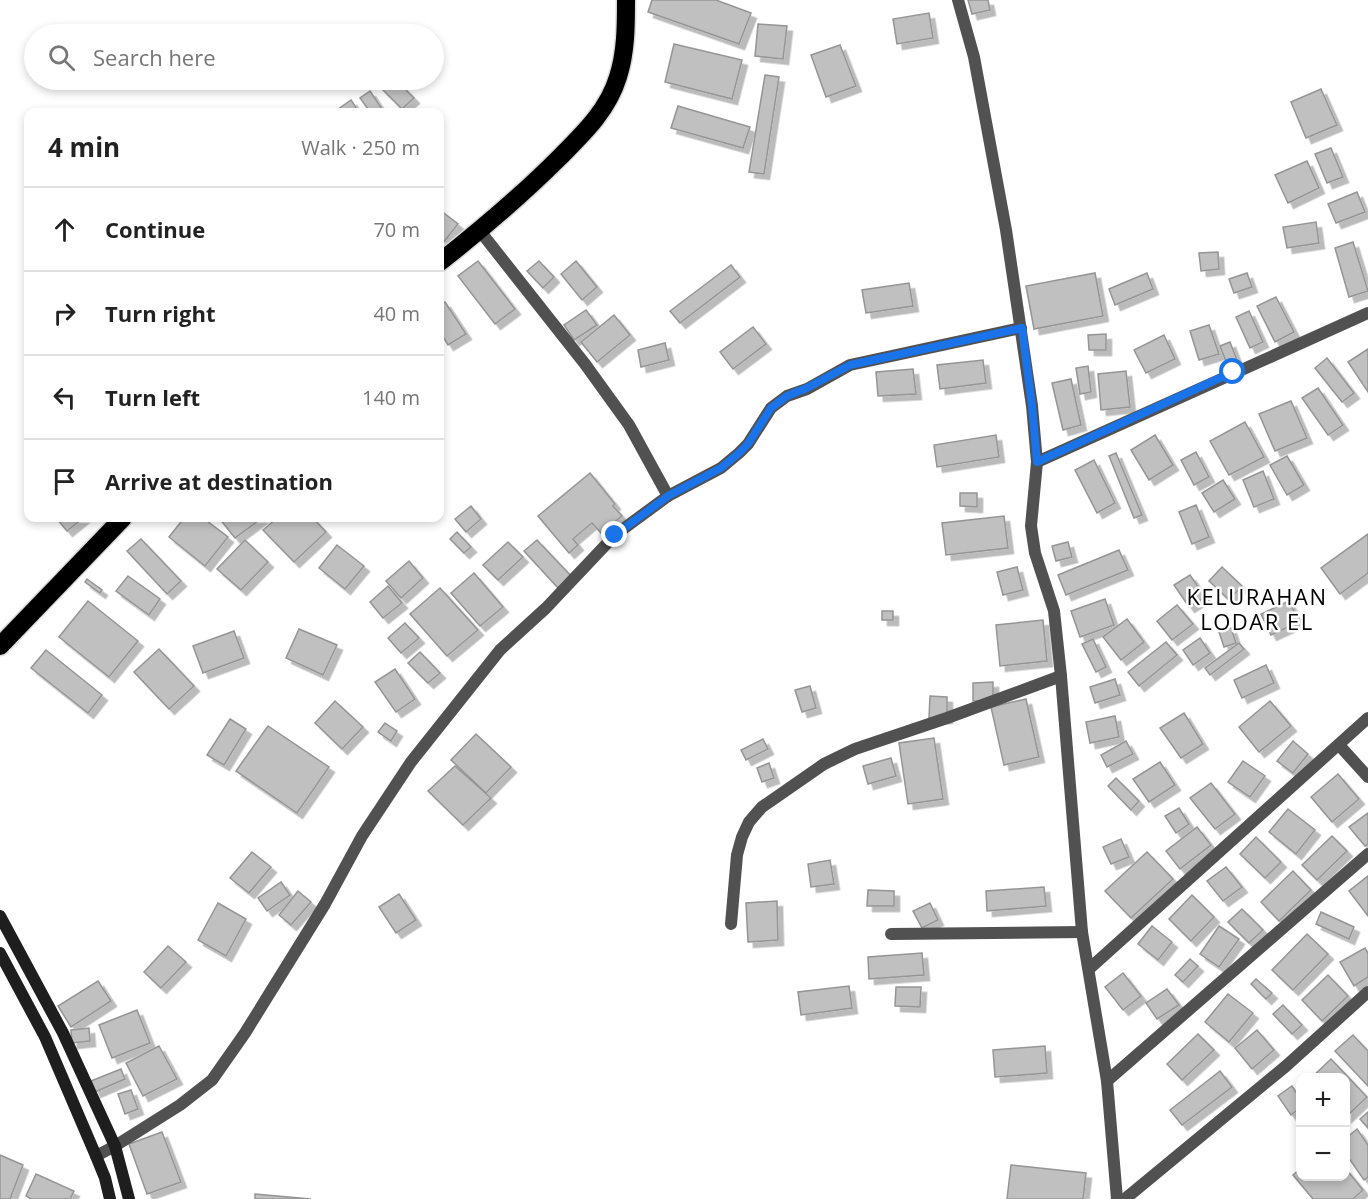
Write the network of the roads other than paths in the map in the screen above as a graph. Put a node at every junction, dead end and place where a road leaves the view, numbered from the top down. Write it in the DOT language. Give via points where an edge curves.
graph roads {
  1 [pos="626,0"];
  2 [pos="958,0"];
  3 [pos="480,231"];
  4 [pos="444,259"];
  5 [pos="1368,313"];
  6 [pos="1022,328"];
  7 [pos="1037,462"];
  8 [pos="668,496"];
  9 [pos="119,522"];
  10 [pos="0,646"];
  11 [pos="1061,675"];
  12 [pos="1368,718"];
  13 [pos="1339,745"];
  14 [pos="1368,777"];
  15 [pos="1368,854"];
  16 [pos="0,916"];
  17 [pos="731,924"];
  18 [pos="1083,932"];
  19 [pos="891,934"];
  20 [pos="0,953"];
  21 [pos="1089,969"];
  22 [pos="1368,992"];
  23 [pos="1107,1081"];
  24 [pos="115,1146"];
  25 [pos="96,1156"];
  26 [pos="110,1199"];
  27 [pos="129,1199"];
  28 [pos="1117,1199"];
  29 [pos="1125,1199"];
  1 -- 3 [label="highway" via="625,41 618,77 604,110 526,191"];
  2 -- 6 [label="street" via="974,57"];
  3 -- 4 [label="highway"];
  3 -- 8 [label="street" via="629,425"];
  5 -- 7 [label="street"];
  6 -- 7 [label="street"];
  6 -- 8 [label="street" via="850,365 777,402 739,453 721,468"];
  7 -- 11 [label="street" via="1031,526 1035,553 1054,611"];
  8 -- 24 [label="street" via="615,535 500,650 466,691 411,762 362,836 325,904 212,1080"];
  9 -- 10 [label="highway"];
  11 -- 17 [label="street" via="855,749 824,764 762,807 741,837"];
  11 -- 18 [label="street"];
  12 -- 13 [label="street"];
  13 -- 14 [label="street"];
  13 -- 21 [label="street"];
  15 -- 23 [label="street"];
  16 -- 24 [label="street" via="63,1033"];
  18 -- 19 [label="street"];
  18 -- 21 [label="street"];
  20 -- 25 [label="street" via="45,1037"];
  21 -- 23 [label="street"];
  22 -- 29 [label="street" via="1286,1066"];
  23 -- 28 [label="street"];
  24 -- 25 [label="street"];
  24 -- 27 [label="street"];
  25 -- 26 [label="street"];
}
